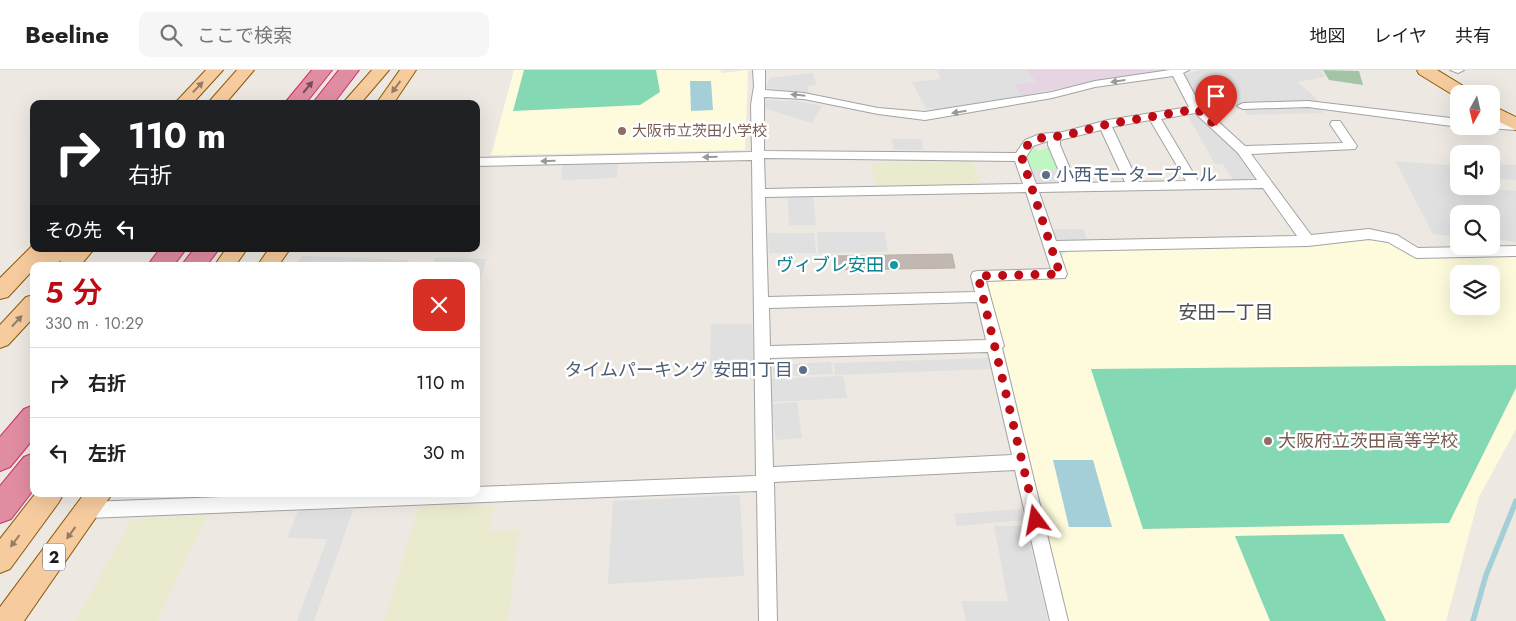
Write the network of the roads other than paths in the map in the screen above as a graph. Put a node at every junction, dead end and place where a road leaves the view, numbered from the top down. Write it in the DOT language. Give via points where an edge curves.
graph roads {
  1 [pos="215,70"];
  2 [pos="246,70"];
  3 [pos="322,70"];
  4 [pos="349,70"];
  5 [pos="374,70"];
  6 [pos="381,70"];
  7 [pos="408,70"];
  8 [pos="759,70"];
  9 [pos="1425,70"];
  10 [pos="1180,71"];
  11 [pos="1450,85"];
  12 [pos="759,93"];
  13 [pos="186,100"];
  14 [pos="219,100"];
  15 [pos="297,100"];
  16 [pos="325,100"];
  17 [pos="352,100"];
  18 [pos="353,100"];
  19 [pos="387,100"];
  20 [pos="1243,106"];
  21 [pos="1197,109"];
  22 [pos="1500,116"];
  23 [pos="1154,117"];
  24 [pos="1450,122"];
  25 [pos="1336,124"];
  26 [pos="1105,125"];
  27 [pos="1500,125"];
  28 [pos="1516,126"];
  29 [pos="1054,136"];
  30 [pos="1242,150"];
  31 [pos="759,155"];
  32 [pos="1020,157"];
  33 [pos="480,162"];
  34 [pos="1266,184"];
  35 [pos="1195,186"];
  36 [pos="1134,187"];
  37 [pos="1032,188"];
  38 [pos="1072,188"];
  39 [pos="760,193"];
  40 [pos="1308,241"];
  41 [pos="1051,246"];
  42 [pos="1516,251"];
  43 [pos="38,252"];
  44 [pos="57,252"];
  45 [pos="81,252"];
  46 [pos="171,252"];
  47 [pos="205,252"];
  48 [pos="235,252"];
  49 [pos="45,262"];
  50 [pos="72,262"];
  51 [pos="163,262"];
  52 [pos="196,262"];
  53 [pos="227,262"];
  54 [pos="30,275"];
  55 [pos="0,291"];
  56 [pos="983,297"];
  57 [pos="0,300"];
  58 [pos="762,303"];
  59 [pos="30,307"];
  60 [pos="0,339"];
  61 [pos="996,346"];
  62 [pos="762,352"];
  63 [pos="30,409"];
  64 [pos="30,422"];
  65 [pos="0,443"];
  66 [pos="0,458"];
  67 [pos="1023,462"];
  68 [pos="30,471"];
  69 [pos="765,479"];
  70 [pos="480,489"];
  71 [pos="48,497"];
  72 [pos="240,497"];
  73 [pos="94,502"];
  74 [pos="0,509"];
  75 [pos="0,560"];
  76 [pos="8,621"];
  77 [pos="768,621"];
  78 [pos="1059,621"];
  13 -- 1 [label="main road, one-way"];
  2 -- 14 [label="main road"];
  15 -- 3 [label="highway, one-way"];
  4 -- 16 [label="highway"];
  5 -- 17 [label="main road"];
  6 -- 18 [label="main road"];
  7 -- 19 [label="main road, one-way"];
  8 -- 12 [label="street"];
  9 -- 11 [label="main road"];
  10 -- 12 [label="street, one-way" via="925,116 878,111 804,96"];
  10 -- 21 [label="street"];
  12 -- 31 [label="street"];
  20 -- 24 [label="street" via="1308,104"];
  21 -- 23 [label="street"];
  21 -- 30 [label="street"];
  22 -- 28 [label="main road"];
  23 -- 26 [label="street"];
  23 -- 35 [label="street"];
  25 -- 30 [label="street" via="1351,146"];
  26 -- 29 [label="street"];
  26 -- 36 [label="street"];
  27 -- 28 [label="street"];
  29 -- 32 [label="street" via="1029,143"];
  29 -- 38 [label="street"];
  30 -- 34 [label="street"];
  31 -- 32 [label="street"];
  31 -- 33 [label="street, one-way"];
  31 -- 39 [label="street"];
  32 -- 37 [label="street"];
  34 -- 35 [label="street"];
  34 -- 40 [label="street"];
  35 -- 36 [label="street"];
  36 -- 38 [label="street"];
  37 -- 38 [label="street"];
  37 -- 39 [label="street"];
  37 -- 41 [label="street"];
  39 -- 58 [label="street"];
  40 -- 41 [label="street"];
  40 -- 42 [label="street" via="1374,234 1392,238 1416,253"];
  41 -- 56 [label="street" via="1060,274 978,276"];
  43 -- 55 [label="main road"];
  44 -- 49 [label="main road"];
  45 -- 50 [label="main road"];
  46 -- 51 [label="highway"];
  47 -- 52 [label="highway"];
  48 -- 53 [label="main road"];
  54 -- 57 [label="main road"];
  56 -- 58 [label="street"];
  56 -- 61 [label="street"];
  58 -- 62 [label="street"];
  60 -- 59 [label="main road, one-way"];
  61 -- 62 [label="street"];
  61 -- 67 [label="street"];
  62 -- 69 [label="street"];
  63 -- 65 [label="highway"];
  64 -- 66 [label="highway"];
  67 -- 69 [label="street"];
  67 -- 78 [label="street"];
  68 -- 74 [label="highway"];
  69 -- 70 [label="street"];
  69 -- 77 [label="street"];
  71 -- 75 [label="main road, 2, one-way"];
  72 -- 73 [label="street"];
  73 -- 76 [label="main road, 2, one-way"];
}
